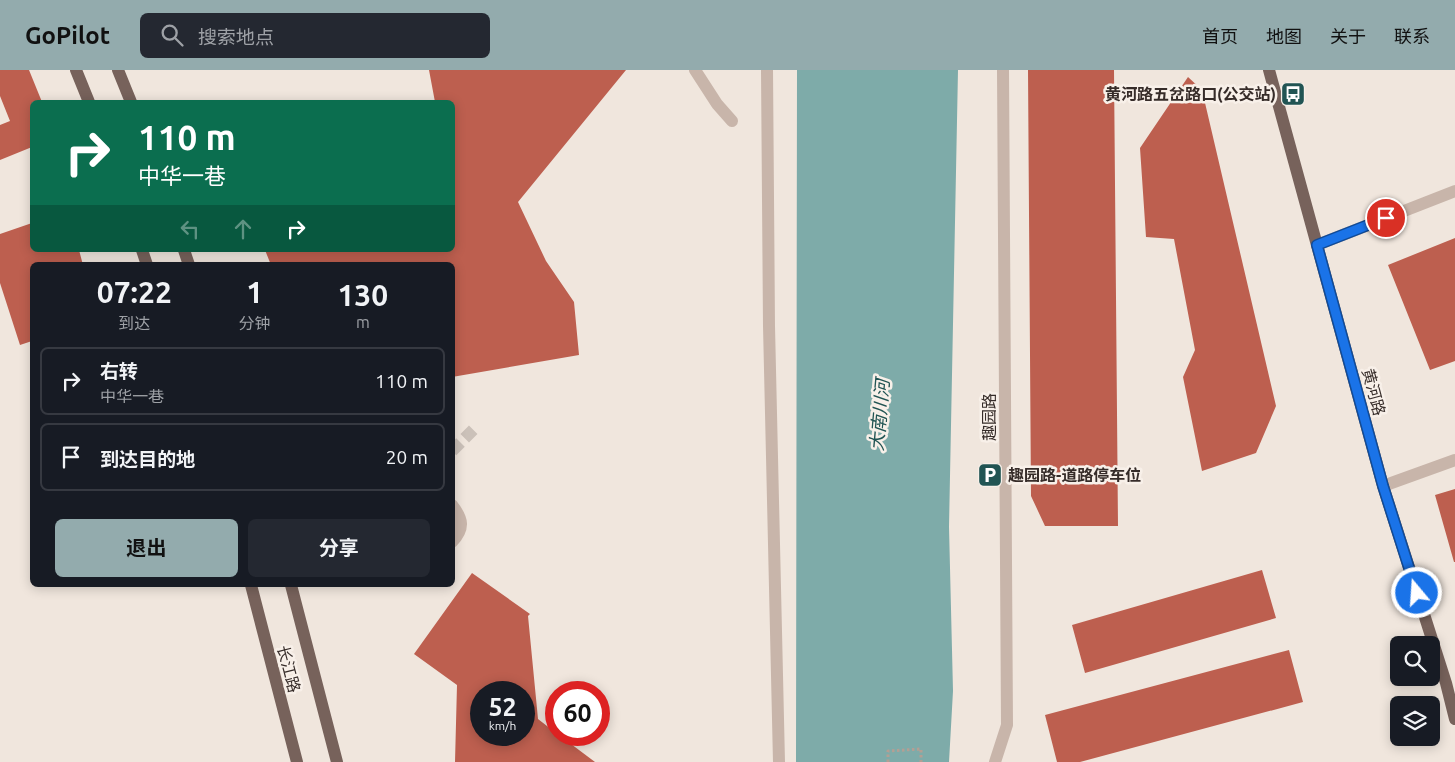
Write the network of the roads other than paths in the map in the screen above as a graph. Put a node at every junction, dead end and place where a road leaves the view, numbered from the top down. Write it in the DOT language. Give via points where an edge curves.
graph roads {
  1 [pos="76,70"];
  2 [pos="118,70"];
  3 [pos="695,70"];
  4 [pos="767,70"];
  5 [pos="1003,70"];
  6 [pos="1269,70"];
  7 [pos="88,100"];
  8 [pos="130,100"];
  9 [pos="732,121"];
  10 [pos="1455,191"];
  11 [pos="1317,245"];
  12 [pos="1455,460"];
  13 [pos="1383,486"];
  14 [pos="455,510"];
  15 [pos="455,538"];
  16 [pos="252,587"];
  17 [pos="292,587"];
  18 [pos="1455,719"];
  19 [pos="297,762"];
  20 [pos="337,762"];
  21 [pos="779,762"];
  22 [pos="995,762"];
  1 -- 7 [label="main road"];
  2 -- 8 [label="main road"];
  3 -- 9 [label="street"];
  4 -- 21 [label="street"];
  5 -- 22 [label="street, 趣园路" via="1007,725"];
  6 -- 11 [label="main road, 黄河路"];
  10 -- 11 [label="street"];
  11 -- 13 [label="main road, 黄河路"];
  12 -- 13 [label="street"];
  13 -- 18 [label="main road, 黄河路"];
  14 -- 15 [label="street" via="462,523 462,530"];
  16 -- 19 [label="main road, 长江路"];
  17 -- 20 [label="main road, 长江路"];
}
